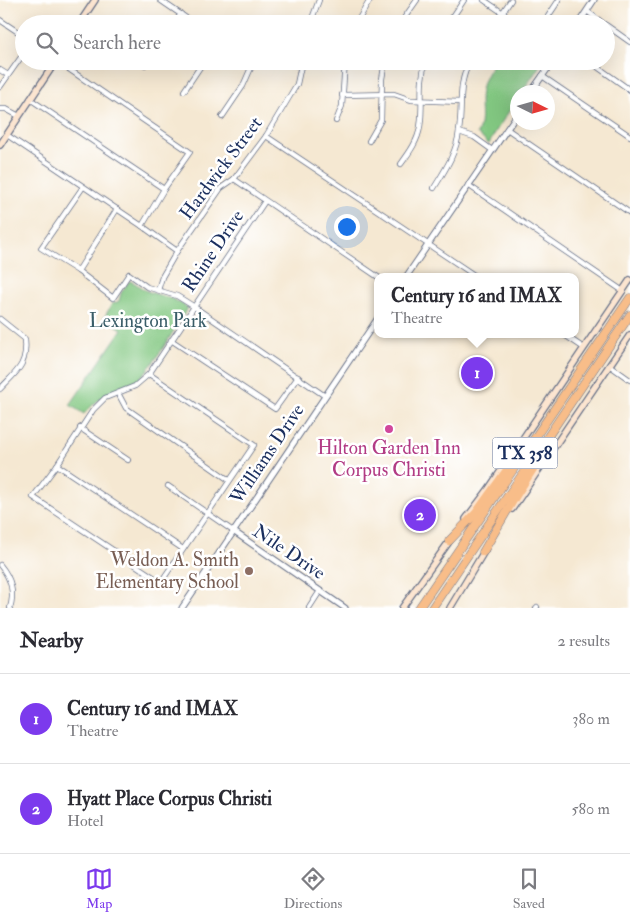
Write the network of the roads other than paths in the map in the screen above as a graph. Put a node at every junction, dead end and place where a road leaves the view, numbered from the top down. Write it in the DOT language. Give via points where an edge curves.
graph roads {
  1 [pos="95,0"];
  2 [pos="160,0"];
  3 [pos="319,0"];
  4 [pos="370,0"];
  5 [pos="416,0"];
  6 [pos="464,0"];
  7 [pos="484,0"];
  8 [pos="511,0"];
  9 [pos="559,0"];
  10 [pos="594,0"];
  11 [pos="587,11"];
  12 [pos="503,12"];
  13 [pos="180,14"];
  14 [pos="86,15"];
  15 [pos="313,15"];
  16 [pos="361,15"];
  17 [pos="406,15"];
  18 [pos="454,15"];
  19 [pos="501,15"];
  20 [pos="507,15"];
  21 [pos="549,15"];
  22 [pos="584,15"];
  23 [pos="593,15"];
  24 [pos="0,20"];
  25 [pos="15,30"];
  26 [pos="615,31"];
  27 [pos="630,42"];
  28 [pos="15,65"];
  29 [pos="0,70"];
  30 [pos="50,70"];
  31 [pos="69,70"];
  32 [pos="198,70"];
  33 [pos="250,70"];
  34 [pos="300,70"];
  35 [pos="343,70"];
  36 [pos="384,70"];
  37 [pos="424,70"];
  38 [pos="466,70"];
  39 [pos="546,70"];
  40 [pos="602,70"];
  41 [pos="8,75"];
  42 [pos="542,76"];
  43 [pos="536,85"];
  44 [pos="0,87"];
  45 [pos="630,90"];
  46 [pos="184,91"];
  47 [pos="381,94"];
  48 [pos="342,95"];
  49 [pos="30,100"];
  50 [pos="421,101"];
  51 [pos="460,102"];
  52 [pos="0,109"];
  53 [pos="19,116"];
  54 [pos="222,117"];
  55 [pos="336,121"];
  56 [pos="510,125"];
  57 [pos="507,129"];
  58 [pos="459,132"];
  59 [pos="7,135"];
  60 [pos="266,136"];
  61 [pos="630,136"];
  62 [pos="369,141"];
  63 [pos="0,145"];
  64 [pos="492,150"];
  65 [pos="401,164"];
  66 [pos="234,179"];
  67 [pos="468,185"];
  68 [pos="83,187"];
  69 [pos="434,188"];
  70 [pos="164,189"];
  71 [pos="265,201"];
  72 [pos="117,209"];
  73 [pos="630,213"];
  74 [pos="142,226"];
  75 [pos="428,244"];
  76 [pos="178,251"];
  77 [pos="78,271"];
  78 [pos="409,273"];
  79 [pos="471,273"];
  80 [pos="374,274"];
  81 [pos="630,280"];
  82 [pos="158,290"];
  83 [pos="623,291"];
  84 [pos="630,298"];
  85 [pos="194,306"];
  86 [pos="630,315"];
  87 [pos="0,320"];
  88 [pos="374,324"];
  89 [pos="630,335"];
  90 [pos="569,338"];
  91 [pos="171,340"];
  92 [pos="584,348"];
  93 [pos="609,366"];
  94 [pos="149,374"];
  95 [pos="298,377"];
  96 [pos="630,380"];
  97 [pos="586,381"];
  98 [pos="0,389"];
  99 [pos="118,393"];
  100 [pos="325,396"];
  101 [pos="558,404"];
  102 [pos="80,428"];
  103 [pos="128,460"];
  104 [pos="57,465"];
  105 [pos="229,480"];
  106 [pos="168,486"];
  107 [pos="207,514"];
  108 [pos="233,532"];
  109 [pos="449,541"];
  110 [pos="183,549"];
  111 [pos="483,552"];
  112 [pos="0,565"];
  113 [pos="320,591"];
  114 [pos="10,608"];
  115 [pos="182,608"];
  116 [pos="309,608"];
  117 [pos="345,608"];
  118 [pos="404,608"];
  119 [pos="419,608"];
  120 [pos="432,608"];
  121 [pos="450,608"];
  1 -- 14 [label="main road"];
  2 -- 13 [label="street"];
  3 -- 15 [label="street"];
  4 -- 16 [label="street"];
  5 -- 17 [label="street"];
  6 -- 18 [label="street"];
  7 -- 12 [label="street"];
  8 -- 12 [label="street"];
  9 -- 21 [label="street"];
  10 -- 11 [label="street"];
  11 -- 22 [label="street"];
  11 -- 23 [label="street"];
  12 -- 19 [label="street"];
  12 -- 20 [label="street"];
  24 -- 25 [label="street"];
  26 -- 27 [label="street"];
  28 -- 41 [label="street"];
  29 -- 41 [label="street"];
  30 -- 49 [label="main road"];
  31 -- 70 [label="street" via="190,152"];
  32 -- 46 [label="street"];
  33 -- 54 [label="street"];
  34 -- 60 [label="street, Hardwick Street" via="297,84"];
  35 -- 48 [label="street"];
  36 -- 47 [label="street"];
  37 -- 50 [label="street"];
  38 -- 51 [label="street"];
  39 -- 42 [label="street"];
  40 -- 45 [label="street"];
  41 -- 44 [label="street"];
  42 -- 43 [label="street"];
  42 -- 61 [label="street"];
  47 -- 48 [label="street"];
  47 -- 50 [label="street"];
  47 -- 62 [label="street" via="381,120"];
  48 -- 55 [label="street"];
  49 -- 53 [label="main road"];
  49 -- 70 [label="street"];
  50 -- 51 [label="street"];
  50 -- 65 [label="street" via="417,139"];
  51 -- 58 [label="street"];
  52 -- 53 [label="street"];
  53 -- 59 [label="main road"];
  56 -- 57 [label="street"];
  57 -- 64 [label="street"];
  57 -- 73 [label="street"];
  58 -- 64 [label="street" via="474,137"];
  58 -- 69 [label="street" via="454,153"];
  59 -- 63 [label="main road"];
  59 -- 68 [label="street"];
  60 -- 66 [label="street, Hardwick Street"];
  60 -- 75 [label="street"];
  64 -- 67 [label="street"];
  66 -- 71 [label="street"];
  66 -- 76 [label="street, Hardwick Street" via="221,188"];
  67 -- 75 [label="street"];
  67 -- 83 [label="street"];
  68 -- 72 [label="street"];
  68 -- 77 [label="street" via="41,248"];
  70 -- 74 [label="street"];
  71 -- 80 [label="street"];
  71 -- 85 [label="street, Rhine Drive"];
  72 -- 74 [label="street"];
  72 -- 77 [label="street"];
  74 -- 76 [label="street"];
  75 -- 78 [label="street"];
  75 -- 79 [label="street"];
  76 -- 82 [label="street, Hardwick Street"];
  77 -- 82 [label="street" via="113,298 129,274 147,287"];
  81 -- 83 [label="main road"];
  82 -- 85 [label="street" via="178,296"];
  83 -- 92 [label="main road"];
  84 -- 101 [label="highway, TX 358"];
  85 -- 91 [label="street, Rhine Drive"];
  85 -- 95 [label="street"];
  86 -- 97 [label="highway, TX 358"];
  87 -- 98 [label="street" via="25,339 26,349 19,368"];
  88 -- 100 [label="street, Williams Drive"];
  89 -- 93 [label="main road"];
  90 -- 92 [label="street"];
  91 -- 94 [label="street, Rhine Drive"];
  91 -- 95 [label="street" via="275,409"];
  92 -- 109 [label="main road" via="488,490"];
  93 -- 96 [label="street"];
  93 -- 111 [label="main road"];
  94 -- 99 [label="street, Rhine Drive" via="135,386"];
  94 -- 105 [label="street" via="254,445"];
  95 -- 100 [label="street"];
  97 -- 111 [label="highway"];
  97 -- 120 [label="highway, TX 358"];
  99 -- 102 [label="street, Rhine Drive" via="106,398"];
  99 -- 105 [label="street" via="126,408"];
  100 -- 108 [label="street, Williams Drive"];
  101 -- 109 [label="highway" via="476,513"];
  101 -- 119 [label="highway, TX 358"];
  102 -- 103 [label="street"];
  102 -- 104 [label="street, Rhine Drive"];
  104 -- 110 [label="street"];
  104 -- 110 [label="street, Rhine Drive" via="33,497 161,582"];
  105 -- 107 [label="street"];
  106 -- 107 [label="street, Nile Drive"];
  107 -- 108 [label="street, Nile Drive"];
  107 -- 110 [label="street"];
  108 -- 113 [label="street, Nile Drive"];
  108 -- 115 [label="street, Williams Drive"];
  109 -- 118 [label="main road"];
  111 -- 121 [label="main road"];
  112 -- 114 [label="street" via="11,587"];
  113 -- 116 [label="street"];
  113 -- 117 [label="street, Nile Drive"];
}
